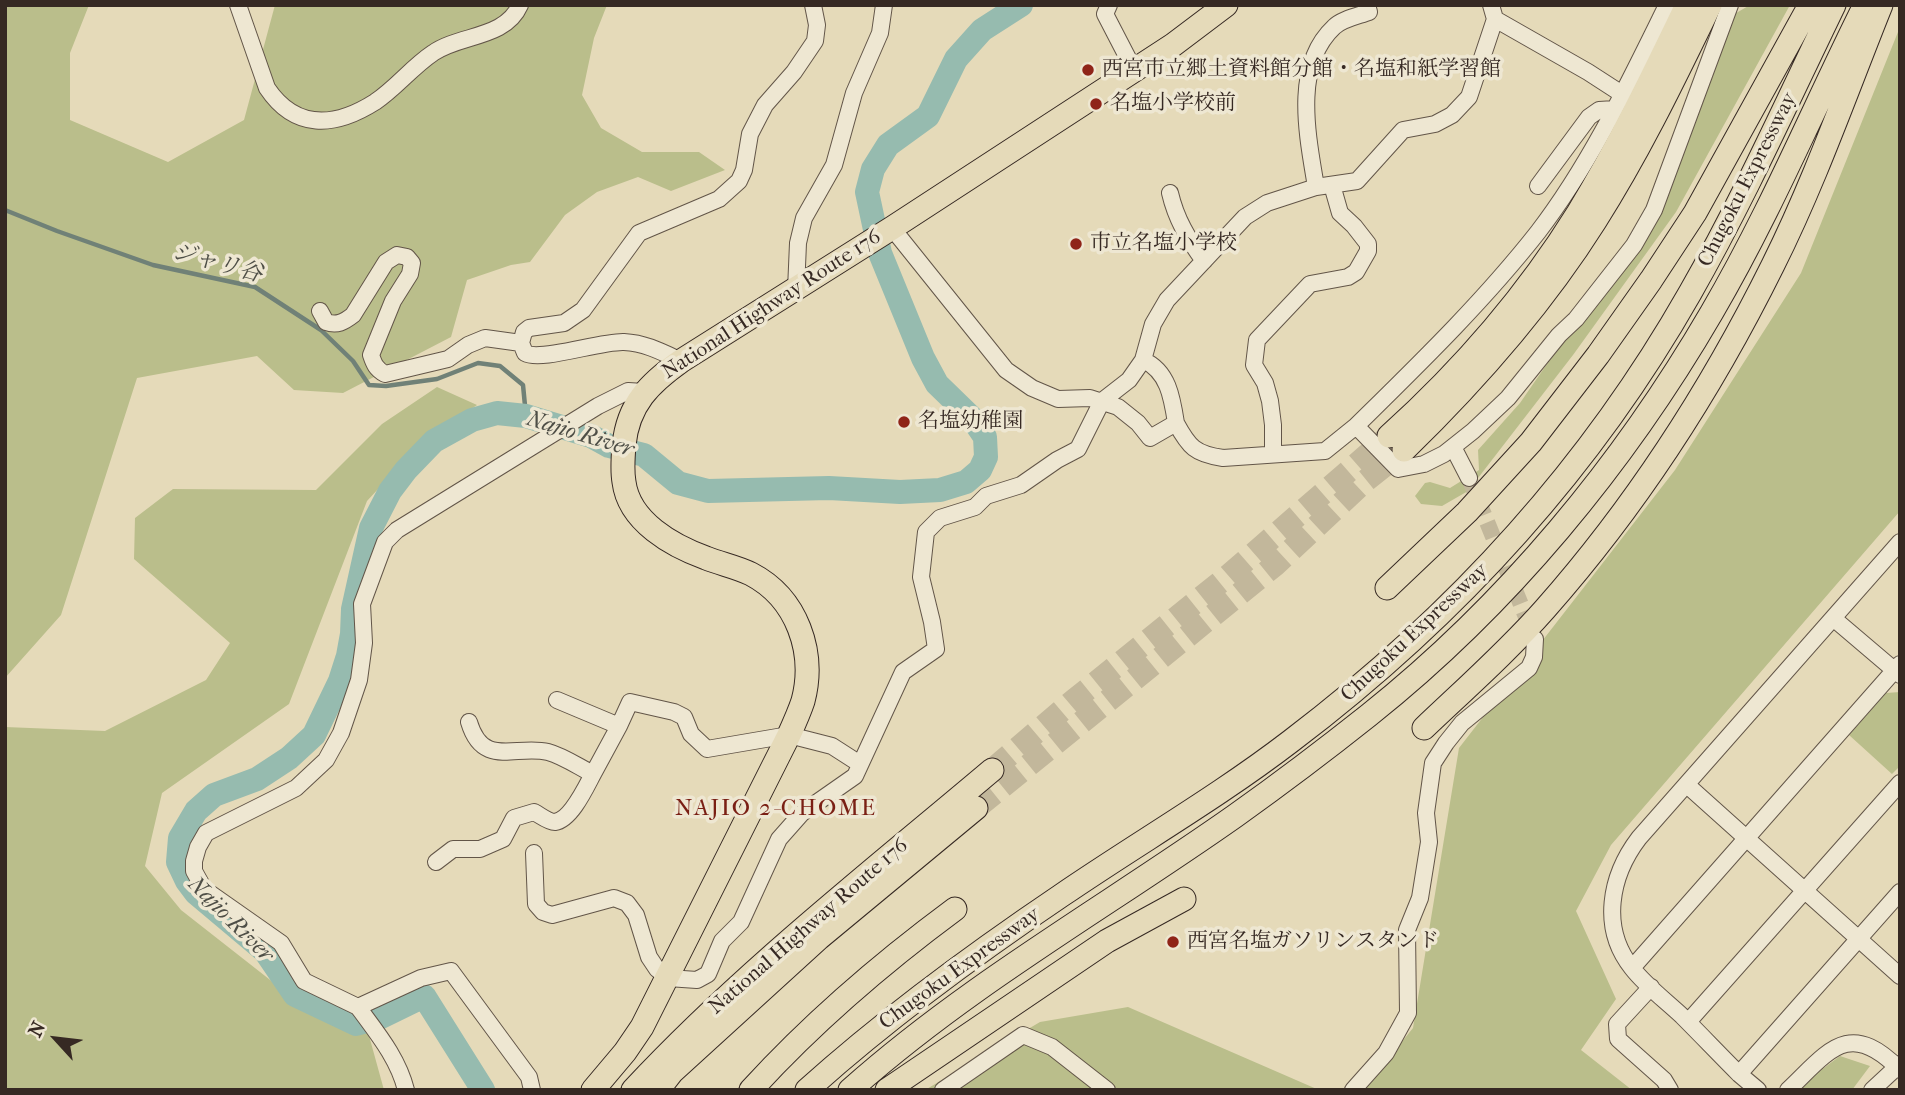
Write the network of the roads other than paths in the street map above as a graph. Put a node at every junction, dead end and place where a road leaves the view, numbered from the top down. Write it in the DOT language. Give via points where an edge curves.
graph roads {
  1 [pos="238,5"];
  2 [pos="520,5"];
  3 [pos="813,5"];
  4 [pos="884,5"];
  5 [pos="1109,5"];
  6 [pos="1226,5"];
  7 [pos="1367,5"];
  8 [pos="1667,5"];
  9 [pos="1687,5"];
  10 [pos="1710,5"];
  11 [pos="1730,5"];
  12 [pos="1810,5"];
  13 [pos="1834,5"];
  14 [pos="1865,5"];
  15 [pos="1881,5"];
  16 [pos="1493,12"];
  17 [pos="1134,70"];
  18 [pos="1622,94"];
  19 [pos="1615,109"];
  20 [pos="1324,186"];
  21 [pos="1538,186"];
  22 [pos="1170,192"];
  23 [pos="885,233"];
  24 [pos="1204,261"];
  25 [pos="796,290"];
  26 [pos="320,311"];
  27 [pos="521,342"];
  28 [pos="1143,360"];
  29 [pos="681,361"];
  30 [pos="644,392"];
  31 [pos="1102,401"];
  32 [pos="1176,423"];
  33 [pos="1356,426"];
  34 [pos="1453,447"];
  35 [pos="1273,454"];
  36 [pos="1469,478"];
  37 [pos="1900,542"];
  38 [pos="1387,588"];
  39 [pos="1833,618"];
  40 [pos="1535,639"];
  41 [pos="1898,670"];
  42 [pos="557,700"];
  43 [pos="469,723"];
  44 [pos="619,726"];
  45 [pos="1424,729"];
  46 [pos="789,735"];
  47 [pos="860,764"];
  48 [pos="992,770"];
  49 [pos="593,774"];
  50 [pos="1900,783"];
  51 [pos="1687,785"];
  52 [pos="976,808"];
  53 [pos="1745,838"];
  54 [pos="534,853"];
  55 [pos="436,862"];
  56 [pos="1806,891"];
  57 [pos="1900,892"];
  58 [pos="1184,899"];
  59 [pos="955,909"];
  60 [pos="1858,939"];
  61 [pos="1632,968"];
  62 [pos="1900,976"];
  63 [pos="668,978"];
  64 [pos="1651,987"];
  65 [pos="358,1007"];
  66 [pos="1688,1023"];
  67 [pos="1899,1067"];
  68 [pos="1739,1074"];
  69 [pos="406,1090"];
  70 [pos="532,1090"];
  71 [pos="593,1090"];
  72 [pos="633,1090"];
  73 [pos="658,1090"];
  74 [pos="751,1090"];
  75 [pos="807,1090"];
  76 [pos="850,1090"];
  77 [pos="887,1090"];
  78 [pos="943,1090"];
  79 [pos="1107,1090"];
  80 [pos="1353,1090"];
  81 [pos="1670,1090"];
  82 [pos="1758,1090"];
  83 [pos="1788,1090"];
  84 [pos="1872,1090"];
  1 -- 2 [label="street" via="267,88 285,110 318,122 376,101 433,53 505,25"];
  3 -- 27 [label="street" via="815,41 765,105 750,134 739,181 719,199 639,233 583,310 564,323 529,328"];
  4 -- 25 [label="street" via="880,33 854,93 834,165 804,218"];
  5 -- 17 [label="street" via="1105,14"];
  6 -- 17 [label="highway, National Highway Route 176"];
  7 -- 20 [label="street" via="1369,12 1336,25 1323,39 1304,97"];
  8 -- 18 [label="street"];
  9 -- 10 [label="highway" via="1621,139 1577,215 1508,311 1396,443 1444,411 1523,321 1594,223 1652,124"];
  11 -- 34 [label="street" via="1654,210 1634,244 1508,398"];
  12 -- 38 [label="highway" via="1695,213 1598,355 1531,442 1467,512"];
  13 -- 75 [label="highway, Chugoku Expressway" via="1737,206 1668,330 1585,452 1483,572 1423,631 1289,743 987,947 915,999"];
  14 -- 76 [label="highway, Chugoku Expressway" via="1713,312 1608,468 1500,594 1421,670 1312,759 1234,817 998,974"];
  15 -- 45 [label="highway" via="1774,264 1696,405 1650,475 1545,609"];
  16 -- 18 [label="street"];
  16 -- 20 [label="street" via="1469,97 1452,116 1403,130 1357,181"];
  17 -- 23 [label="highway, National Highway Route 176"];
  18 -- 19 [label="street"];
  19 -- 21 [label="street" via="1599,110 1589,117"];
  19 -- 33 [label="street" via="1539,230 1458,326"];
  20 -- 24 [label="street" via="1267,203 1245,218"];
  20 -- 35 [label="street" via="1340,213 1368,244 1368,251 1348,277 1310,284 1257,340 1254,365 1270,401"];
  22 -- 24 [label="street" via="1174,212"];
  23 -- 25 [label="highway, National Highway Route 176"];
  23 -- 31 [label="street" via="1006,370 1058,399"];
  24 -- 28 [label="street" via="1167,300 1153,324"];
  25 -- 29 [label="highway, National Highway Route 176"];
  26 -- 27 [label="street" via="326,321 345,321 386,262 397,255 412,263 371,355 380,371 385,374 448,359 485,338"];
  27 -- 29 [label="street" via="525,353 535,357 622,342 646,345"];
  28 -- 31 [label="street" via="1129,380"];
  28 -- 32 [label="street" via="1159,369 1166,380"];
  29 -- 30 [label="highway, National Highway Route 176"];
  30 -- 46 [label="highway, National Highway Route 176" via="630,417 624,451 624,484 634,509 674,544 760,579 793,613 808,662 803,702"];
  30 -- 65 [label="street" via="628,391 598,406 397,530 385,542 362,604 365,643 359,680 341,733 326,760 296,788 206,833 198,847 194,871 204,889 281,943 304,981"];
  31 -- 32 [label="street" via="1118,407 1150,438"];
  31 -- 47 [label="street" via="1078,449 1021,485 940,518 926,532 921,577 936,649 903,672"];
  32 -- 35 [label="street" via="1188,445 1207,456"];
  33 -- 34 [label="street" via="1398,470 1424,464"];
  33 -- 35 [label="street" via="1325,451"];
  34 -- 36 [label="street"];
  37 -- 39 [label="street"];
  39 -- 41 [label="street"];
  39 -- 51 [label="street"];
  40 -- 80 [label="street" via="1529,668 1462,723 1433,763 1426,813 1429,842 1420,898 1407,930 1408,1013 1386,1054"];
  41 -- 53 [label="street"];
  42 -- 44 [label="street"];
  43 -- 49 [label="street" via="480,743 495,752 548,752"];
  44 -- 46 [label="street" via="630,702 684,717 691,734 707,749"];
  44 -- 49 [label="street"];
  46 -- 47 [label="street" via="832,746"];
  46 -- 63 [label="highway, National Highway Route 176"];
  47 -- 63 [label="street" via="855,776 802,813 779,839 741,922 722,940 708,974 697,980"];
  48 -- 72 [label="highway, National Highway Route 176" via="735,989"];
  49 -- 55 [label="street" via="567,816 556,822 534,812 514,818 503,839 480,849 453,849"];
  50 -- 56 [label="street"];
  51 -- 53 [label="street"];
  51 -- 61 [label="street" via="1632,847 1614,887 1614,929"];
  52 -- 73 [label="highway, National Highway Route 176" via="819,938"];
  53 -- 56 [label="street"];
  53 -- 61 [label="street"];
  54 -- 63 [label="street" via="536,904 543,912 551,915 614,898 627,903 649,957"];
  56 -- 60 [label="street"];
  56 -- 66 [label="street"];
  57 -- 60 [label="street"];
  58 -- 77 [label="highway" via="1107,941"];
  59 -- 74 [label="highway" via="874,972"];
  60 -- 62 [label="street"];
  60 -- 68 [label="street"];
  61 -- 64 [label="street"];
  63 -- 71 [label="highway, National Highway Route 176" via="642,1027"];
  64 -- 66 [label="street"];
  64 -- 81 [label="street" via="1617,1024 1618,1039"];
  65 -- 69 [label="street" via="392,1055"];
  65 -- 70 [label="street" via="421,978 451,971 529,1077"];
  66 -- 68 [label="street"];
  67 -- 83 [label="street" via="1871,1046 1842,1044"];
  67 -- 84 [label="street"];
  68 -- 82 [label="street"];
  78 -- 79 [label="street" via="1023,1035 1052,1047"];
}
